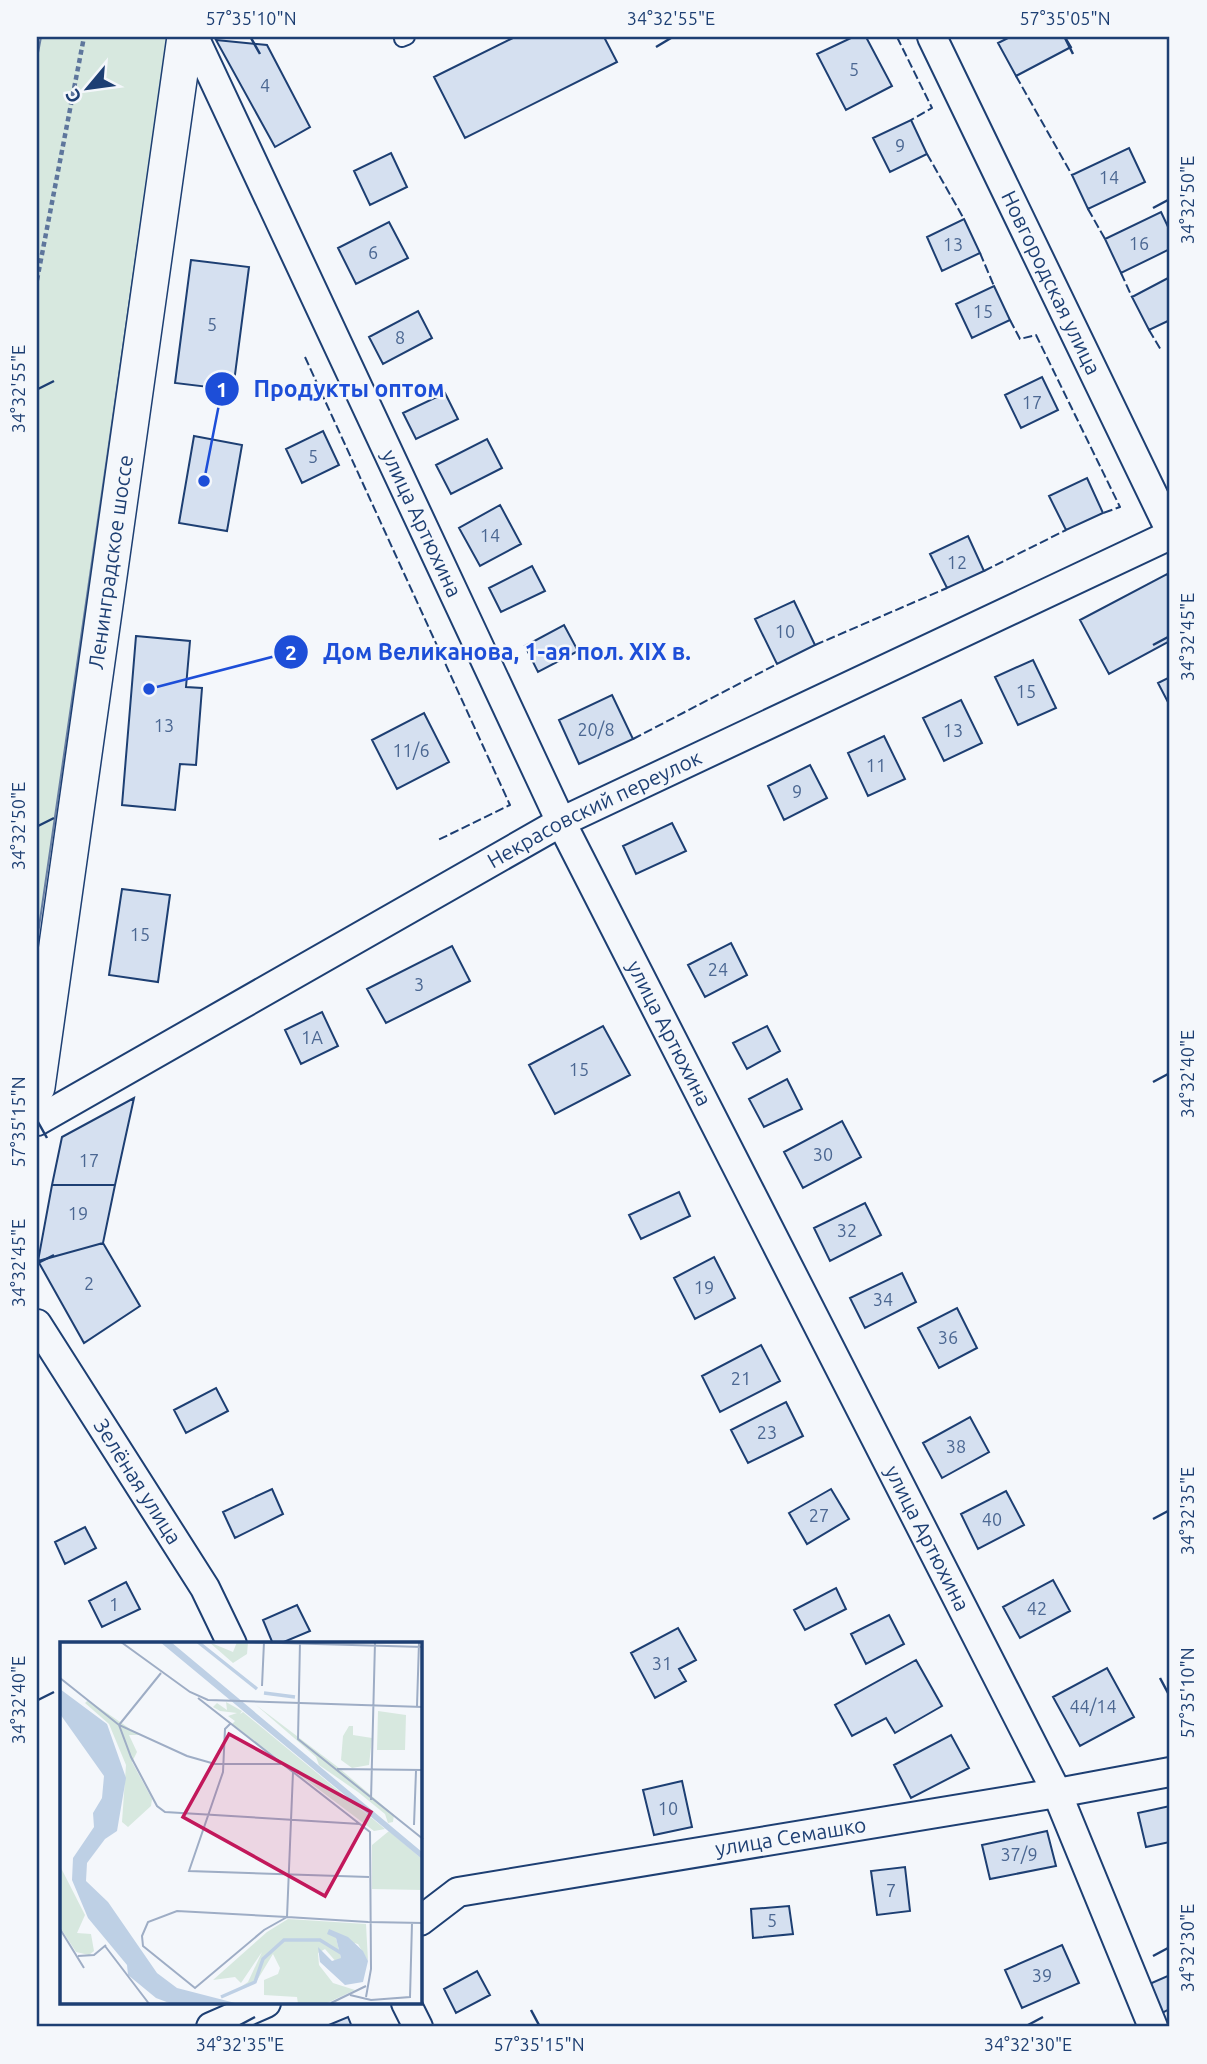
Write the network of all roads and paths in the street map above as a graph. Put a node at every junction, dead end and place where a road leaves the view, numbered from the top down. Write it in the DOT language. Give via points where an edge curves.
graph roads {
  1 [pos="84,37"];
  2 [pos="185,37"];
  3 [pos="194,37"];
  4 [pos="932,37"];
  5 [pos="37,280"];
  6 [pos="1170,533"];
  7 [pos="561,822"];
  8 [pos="37,1087"];
  9 [pos="37,1121"];
  10 [pos="37,1324"];
  11 [pos="231,1642"];
  12 [pos="1170,1772"];
  13 [pos="1057,1793"];
  14 [pos="422,1919"];
  15 [pos="264,2004"];
  16 [pos="407,2004"];
  17 [pos="211,2027"];
  18 [pos="418,2027"];
  19 [pos="1153,2027"];
  1 -- 5 [label="path"];
  2 -- 8 [label="street, Ленинградское шоссе"];
  3 -- 7 [label="street, улица Артюхина"];
  4 -- 6 [label="street, Новгородская улица"];
  6 -- 7 [label="street, Некрасовский переулок"];
  7 -- 9 [label="street, Некрасовский переулок"];
  7 -- 13 [label="street, улица Артюхина"];
  10 -- 11 [label="street, Зелёная улица" via="205,1588"];
  12 -- 13 [label="street, улица Семашко"];
  13 -- 14 [label="street, улица Семашко" via="458,1892"];
  13 -- 19 [label="street, улица Артюхина"];
  15 -- 17 [label="street"];
  16 -- 18 [label="street"];
}
